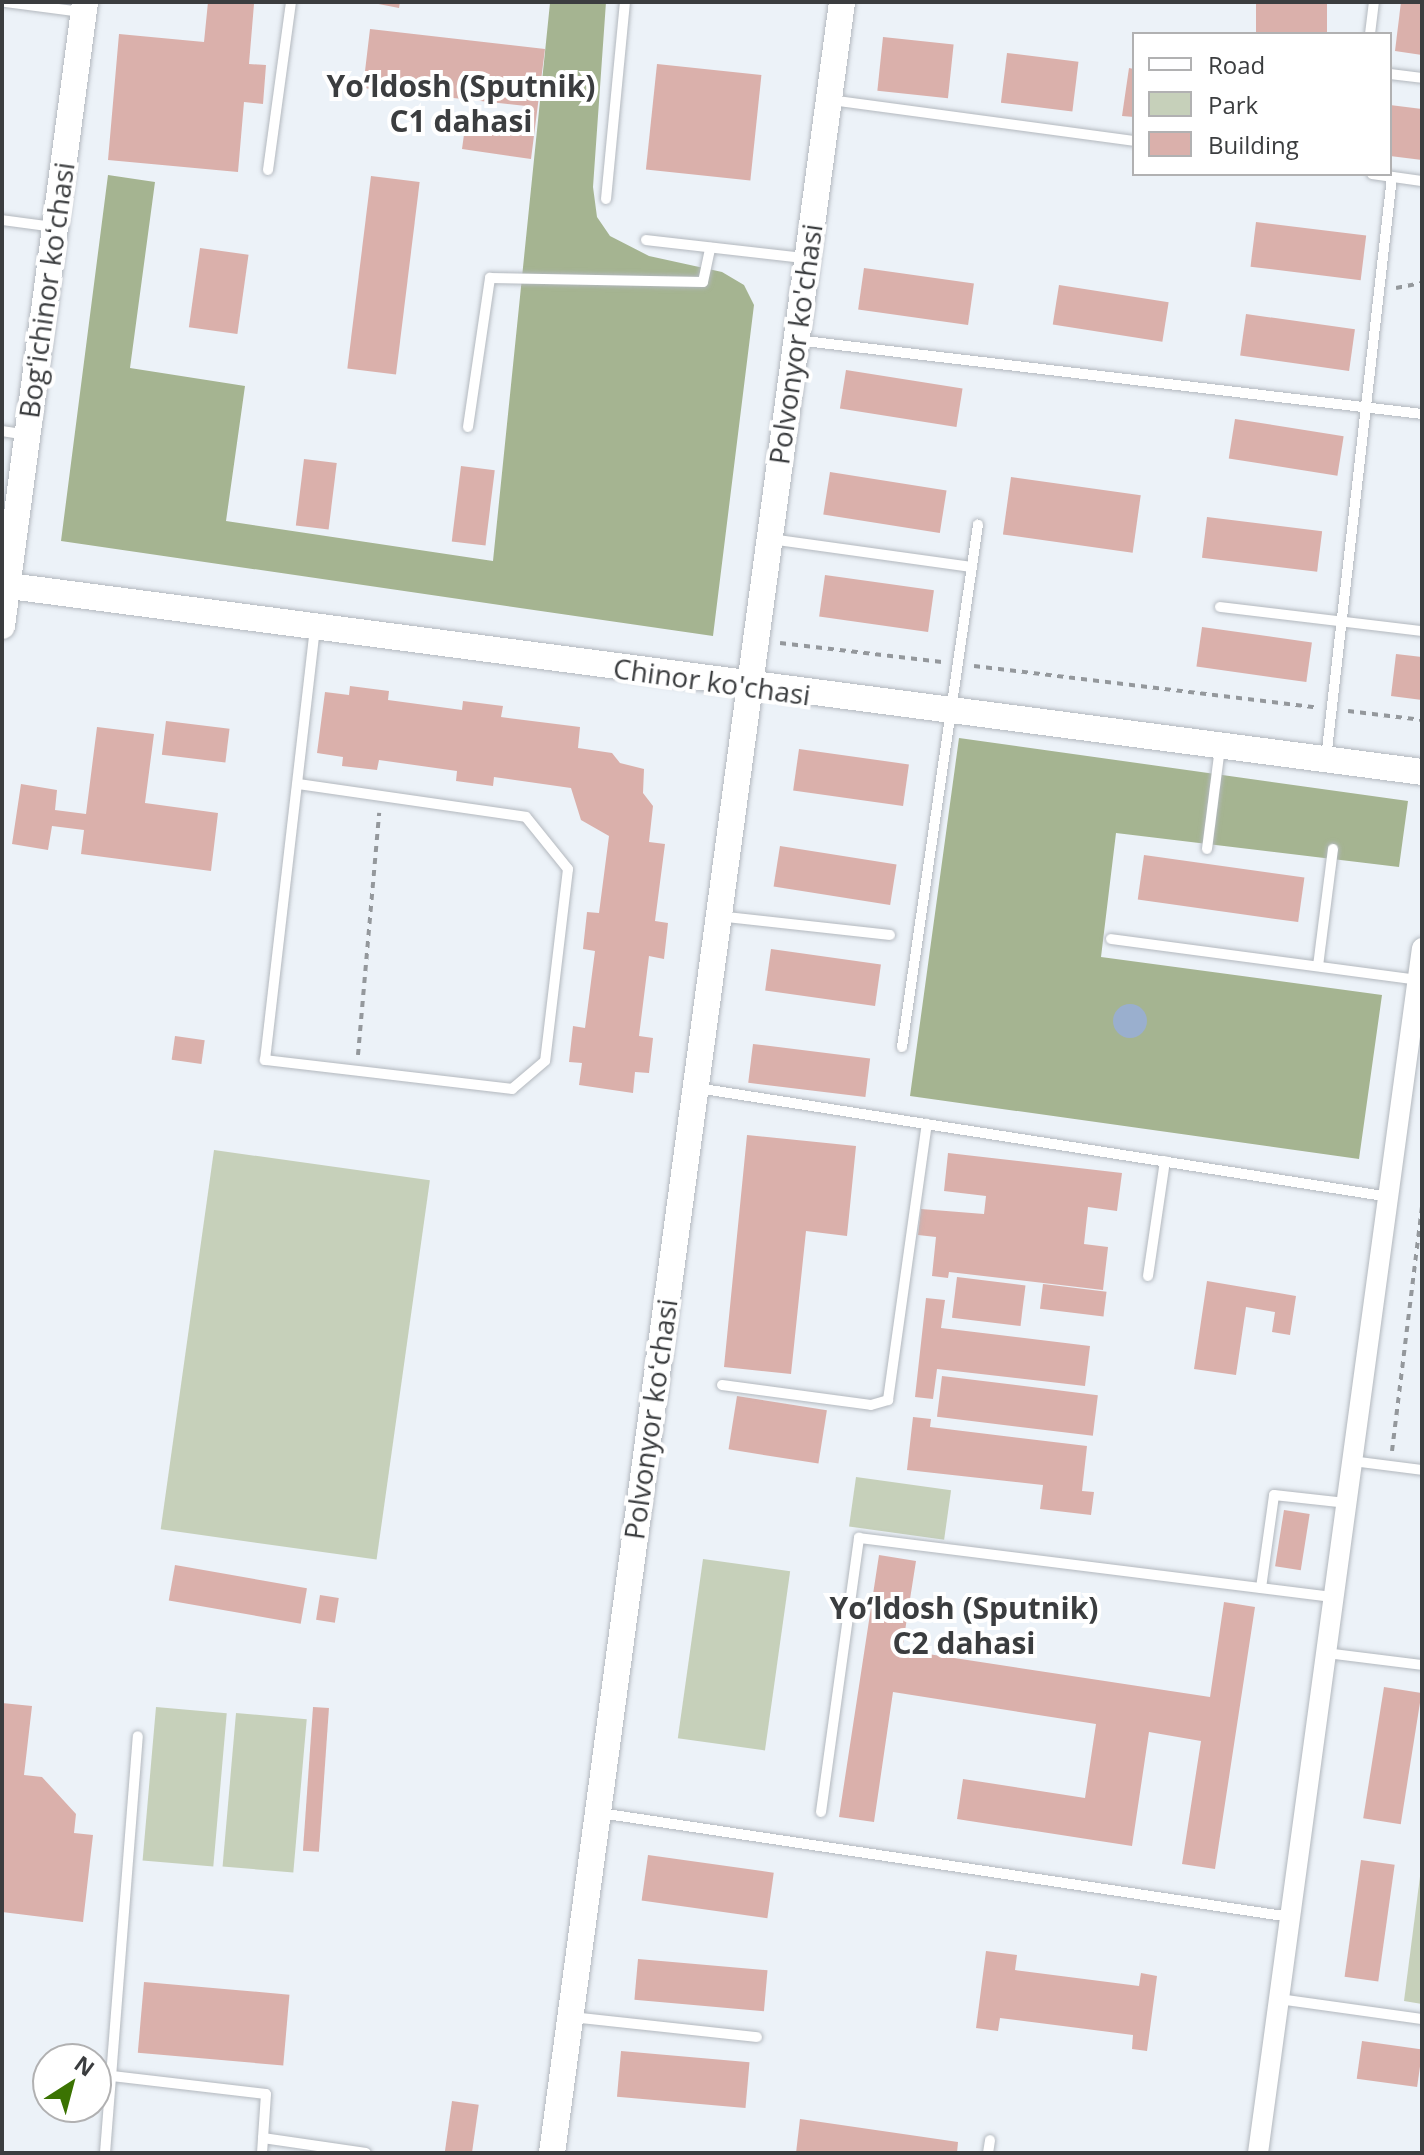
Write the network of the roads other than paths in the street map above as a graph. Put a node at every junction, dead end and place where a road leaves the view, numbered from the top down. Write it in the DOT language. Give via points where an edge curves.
graph roads {
  1 [pos="5,2"];
  2 [pos="291,2"];
  3 [pos="625,2"];
  4 [pos="842,2"];
  5 [pos="1374,2"];
  6 [pos="84,7"];
  7 [pos="1370,32"];
  8 [pos="1392,74"];
  9 [pos="1422,78"];
  10 [pos="829,99"];
  11 [pos="1132,141"];
  12 [pos="268,170"];
  13 [pos="1385,176"];
  14 [pos="1392,177"];
  15 [pos="1422,181"];
  16 [pos="606,199"];
  17 [pos="2,220"];
  18 [pos="54,227"];
  19 [pos="646,240"];
  20 [pos="710,248"];
  21 [pos="807,258"];
  22 [pos="796,340"];
  23 [pos="1364,407"];
  24 [pos="1422,414"];
  25 [pos="468,427"];
  26 [pos="14,433"];
  27 [pos="978,525"];
  28 [pos="768,539"];
  29 [pos="972,567"];
  30 [pos="5,585"];
  31 [pos="1220,607"];
  32 [pos="1337,621"];
  33 [pos="2,626"];
  34 [pos="315,627"];
  35 [pos="1422,631"];
  36 [pos="747,685"];
  37 [pos="954,715"];
  38 [pos="1220,747"];
  39 [pos="1326,761"];
  40 [pos="1422,772"];
  41 [pos="298,784"];
  42 [pos="1207,849"];
  43 [pos="1333,849"];
  44 [pos="716,916"];
  45 [pos="890,935"];
  46 [pos="1111,939"];
  47 [pos="1422,948"];
  48 [pos="1318,966"];
  49 [pos="1418,980"];
  50 [pos="902,1047"];
  51 [pos="694,1088"];
  52 [pos="927,1124"];
  53 [pos="1165,1161"];
  54 [pos="1390,1197"];
  55 [pos="1148,1276"];
  56 [pos="722,1385"];
  57 [pos="1352,1461"];
  58 [pos="1422,1470"];
  59 [pos="1346,1503"];
  60 [pos="1261,1588"];
  61 [pos="1333,1597"];
  62 [pos="1326,1653"];
  63 [pos="1422,1665"];
  64 [pos="138,1736"];
  65 [pos="598,1812"];
  66 [pos="821,1812"];
  67 [pos="1290,1917"];
  68 [pos="1279,1999"];
  69 [pos="570,2017"];
  70 [pos="1422,2019"];
  71 [pos="757,2037"];
  72 [pos="112,2076"];
  73 [pos="108,2123"];
  74 [pos="263,2138"];
  75 [pos="990,2140"];
  76 [pos="105,2153"];
  77 [pos="262,2153"];
  78 [pos="366,2153"];
  79 [pos="552,2153"];
  80 [pos="988,2153"];
  81 [pos="1258,2153"];
  1 -- 6 [label="lane"];
  2 -- 12 [label="lane"];
  3 -- 16 [label="lane"];
  4 -- 10 [label="street, Polvonyor ko'chasi"];
  5 -- 7 [label="lane"];
  6 -- 18 [label="street, Bogʻichinor koʻchasi"];
  8 -- 9 [label="lane"];
  10 -- 11 [label="lane"];
  10 -- 21 [label="street, Polvonyor ko'chasi"];
  13 -- 14 [label="lane"];
  14 -- 15 [label="lane"];
  14 -- 23 [label="lane"];
  17 -- 18 [label="lane"];
  18 -- 26 [label="street, Bogʻichinor koʻchasi"];
  19 -- 20 [label="lane"];
  20 -- 21 [label="lane"];
  20 -- 25 [label="lane" via="703,282 490,278"];
  21 -- 22 [label="street, Polvonyor ko'chasi"];
  22 -- 23 [label="lane"];
  22 -- 28 [label="street, Polvonyor ko'chasi"];
  23 -- 24 [label="lane"];
  23 -- 32 [label="lane"];
  26 -- 30 [label="street, Bogʻichinor koʻchasi"];
  27 -- 29 [label="lane"];
  28 -- 29 [label="lane"];
  28 -- 36 [label="street, Polvonyor ko'chasi"];
  29 -- 37 [label="lane"];
  30 -- 33 [label="street, Bogʻichinor koʻchasi"];
  30 -- 34 [label="street, Chinor ko'chasi"];
  31 -- 32 [label="lane"];
  32 -- 35 [label="lane"];
  32 -- 39 [label="lane"];
  34 -- 36 [label="street, Chinor ko'chasi"];
  34 -- 41 [label="lane"];
  36 -- 37 [label="street, Chinor ko'chasi"];
  36 -- 44 [label="street, Polvonyor koʻchasi"];
  37 -- 38 [label="street, Chinor ko'chasi"];
  37 -- 50 [label="lane"];
  38 -- 39 [label="street, Chinor ko'chasi"];
  38 -- 42 [label="lane"];
  39 -- 40 [label="street, Chinor ko'chasi"];
  41 -- 41 [label="lane" via="265,1060 512,1089 545,1061 568,869 526,817"];
  43 -- 48 [label="lane"];
  44 -- 45 [label="lane"];
  44 -- 51 [label="street, Polvonyor koʻchasi"];
  46 -- 48 [label="lane"];
  47 -- 49 [label="street"];
  48 -- 49 [label="lane"];
  49 -- 54 [label="street"];
  51 -- 52 [label="lane"];
  51 -- 65 [label="street, Polvonyor koʻchasi"];
  52 -- 53 [label="lane"];
  52 -- 56 [label="lane" via="888,1400 871,1405"];
  53 -- 54 [label="lane"];
  53 -- 55 [label="lane"];
  54 -- 57 [label="street"];
  57 -- 58 [label="lane"];
  57 -- 59 [label="street"];
  59 -- 60 [label="lane" via="1274,1495"];
  59 -- 61 [label="street"];
  60 -- 61 [label="lane"];
  60 -- 66 [label="lane" via="859,1538"];
  61 -- 62 [label="street"];
  62 -- 63 [label="lane"];
  62 -- 67 [label="street"];
  64 -- 72 [label="lane"];
  65 -- 67 [label="lane"];
  65 -- 69 [label="street, Polvonyor koʻchasi"];
  67 -- 68 [label="street"];
  68 -- 70 [label="lane"];
  68 -- 81 [label="street"];
  69 -- 71 [label="lane"];
  69 -- 79 [label="street, Polvonyor koʻchasi"];
  72 -- 74 [label="lane" via="266,2094"];
  73 -- 76 [label="lane"];
  74 -- 77 [label="lane"];
  74 -- 78 [label="lane"];
  75 -- 80 [label="lane"];
}
